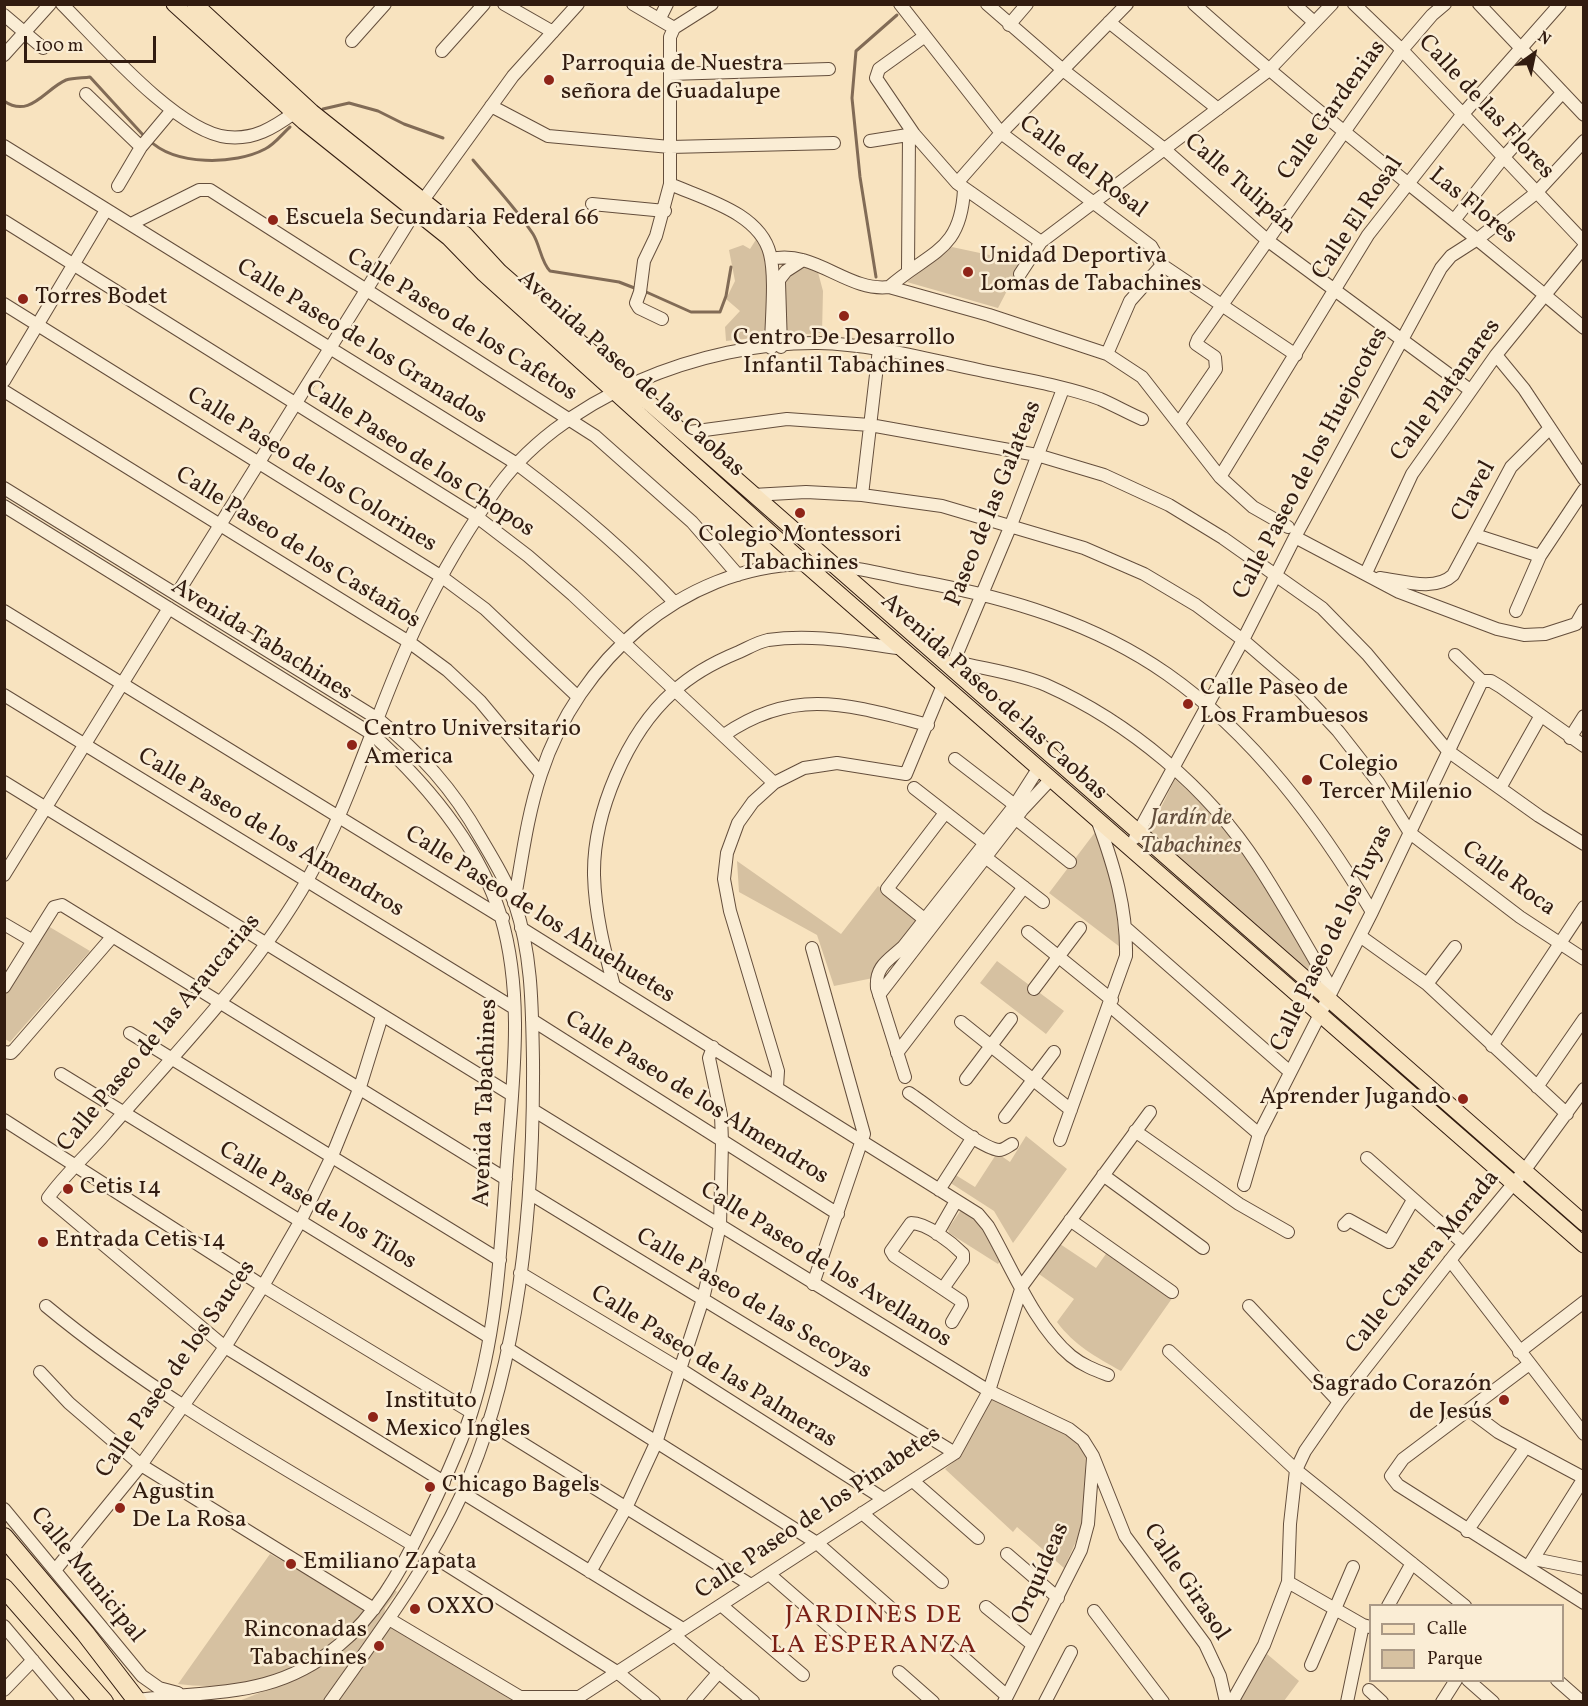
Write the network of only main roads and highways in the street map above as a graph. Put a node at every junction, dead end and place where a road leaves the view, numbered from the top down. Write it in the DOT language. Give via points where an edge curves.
graph roads {
  1 [pos="174,4"];
  2 [pos="195,4"];
  3 [pos="303,116"];
  4 [pos="621,387"];
  5 [pos="1000,711"];
  6 [pos="988,725"];
  7 [pos="1584,1223"];
  8 [pos="1584,1245"];
  9 [pos="4,1538"];
  10 [pos="4,1588"];
  11 [pos="143,1700"];
  12 [pos="104,1701"];
  1 -- 3 [label="main road"];
  2 -- 3 [label="main road"];
  3 -- 4 [label="main road, Avenida Paseo de las Caobas" via="500,272"];
  4 -- 5 [label="main road, Avenida Paseo de las Caobas" via="682,433 952,664"];
  4 -- 6 [label="main road, Avenida Paseo de las Caobas" via="805,564"];
  5 -- 6 [label="main road"];
  5 -- 7 [label="main road, Avenida Paseo de las Caobas" via="1330,994"];
  6 -- 8 [label="main road, Avenida Paseo de las Caobas" via="1036,773 1130,849"];
  9 -- 11 [label="highway"];
  10 -- 12 [label="highway"];
}
